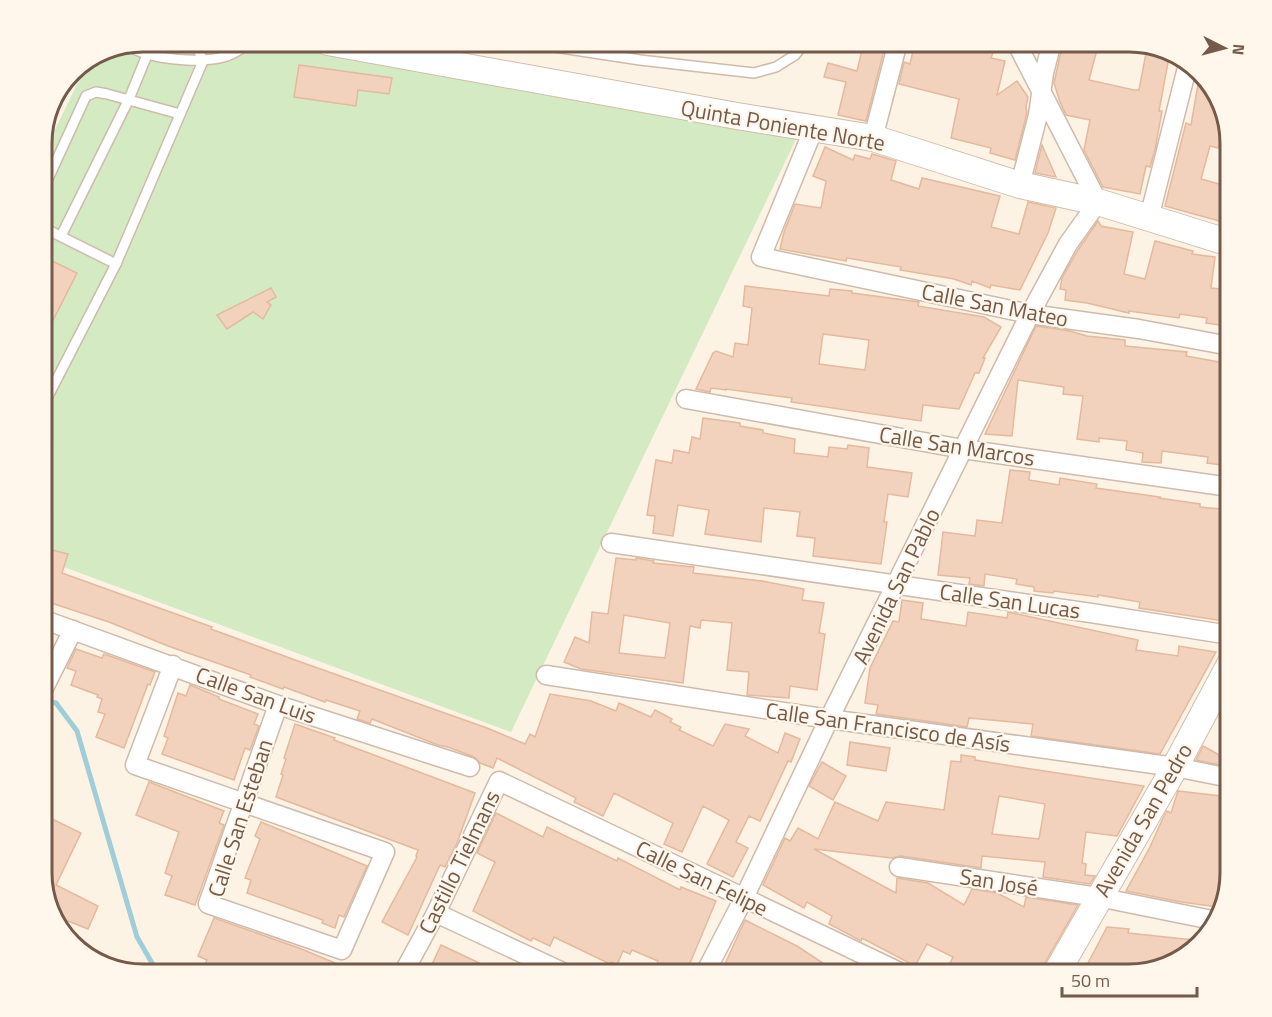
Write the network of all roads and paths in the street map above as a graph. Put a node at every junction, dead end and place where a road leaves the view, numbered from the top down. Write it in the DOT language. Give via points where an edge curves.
graph roads {
  1 [pos="143,53"];
  2 [pos="200,53"];
  3 [pos="234,53"];
  4 [pos="390,53"];
  5 [pos="594,53"];
  6 [pos="797,53"];
  7 [pos="895,53"];
  8 [pos="1022,53"];
  9 [pos="1050,53"];
  10 [pos="147,55"];
  11 [pos="203,61"];
  12 [pos="1186,73"];
  13 [pos="1041,91"];
  14 [pos="129,99"];
  15 [pos="180,114"];
  16 [pos="814,128"];
  17 [pos="873,138"];
  18 [pos="53,168"];
  19 [pos="1020,185"];
  20 [pos="1098,202"];
  21 [pos="1149,218"];
  22 [pos="53,232"];
  23 [pos="62,236"];
  24 [pos="1220,240"];
  25 [pos="116,264"];
  26 [pos="1030,314"];
  27 [pos="1220,344"];
  28 [pos="53,387"];
  29 [pos="686,399"];
  30 [pos="963,449"];
  31 [pos="1220,486"];
  32 [pos="611,543"];
  33 [pos="897,584"];
  34 [pos="53,623"];
  35 [pos="73,630"];
  36 [pos="1220,633"];
  37 [pos="173,665"];
  38 [pos="53,670"];
  39 [pos="546,675"];
  40 [pos="1220,683"];
  41 [pos="278,705"];
  42 [pos="829,720"];
  43 [pos="470,767"];
  44 [pos="1175,767"];
  45 [pos="1220,776"];
  46 [pos="499,781"];
  47 [pos="245,803"];
  48 [pos="899,867"];
  49 [pos="1098,897"];
  50 [pos="744,898"];
  51 [pos="436,913"];
  52 [pos="1206,920"];
  53 [pos="408,964"];
  54 [pos="545,964"];
  55 [pos="710,964"];
  56 [pos="883,964"];
  57 [pos="1061,964"];
  1 -- 10 [label="lane"];
  2 -- 11 [label="lane"];
  3 -- 11 [label="lane"];
  4 -- 16 [label="street, Quinta Poniente Norte"];
  5 -- 6 [label="lane" via="754,73 776,68"];
  7 -- 17 [label="street"];
  8 -- 13 [label="street"];
  9 -- 13 [label="street"];
  10 -- 11 [label="lane"];
  10 -- 14 [label="lane"];
  11 -- 15 [label="lane"];
  12 -- 21 [label="street"];
  13 -- 19 [label="street"];
  13 -- 20 [label="street"];
  14 -- 15 [label="lane"];
  14 -- 18 [label="lane" via="96,92 86,96"];
  14 -- 23 [label="lane"];
  15 -- 25 [label="lane"];
  16 -- 17 [label="street, Quinta Poniente Norte"];
  16 -- 26 [label="street, Calle San Mateo" via="761,256"];
  17 -- 19 [label="street, Quinta Poniente Norte"];
  19 -- 20 [label="street, Quinta Poniente Norte"];
  20 -- 21 [label="street, Quinta Poniente Norte"];
  20 -- 26 [label="street, Avenida San Pablo" via="1068,244"];
  21 -- 24 [label="street, Quinta Poniente Norte"];
  22 -- 23 [label="lane"];
  23 -- 25 [label="lane"];
  25 -- 28 [label="lane"];
  26 -- 27 [label="street, Calle San Mateo"];
  26 -- 30 [label="street, Avenida San Pablo"];
  29 -- 30 [label="street, Calle San Marcos"];
  30 -- 31 [label="street, Calle San Marcos"];
  30 -- 33 [label="street, Avenida San Pablo"];
  32 -- 33 [label="street, Calle San Lucas"];
  33 -- 36 [label="street, Calle San Lucas"];
  33 -- 42 [label="street, Avenida San Pablo"];
  34 -- 35 [label="street, Calle San Luis"];
  35 -- 37 [label="street, Calle San Luis"];
  35 -- 38 [label="street"];
  37 -- 41 [label="street, Calle San Luis"];
  37 -- 47 [label="street" via="135,765"];
  39 -- 42 [label="street, Calle San Francisco de Asís"];
  40 -- 44 [label="street, Avenida San Pedro"];
  41 -- 43 [label="street, Calle San Luis"];
  41 -- 47 [label="street, Calle San Esteban"];
  42 -- 44 [label="street, Calle San Francisco de Asís"];
  42 -- 50 [label="street, Avenida San Pablo"];
  44 -- 45 [label="street, Calle San Francisco de Asís"];
  44 -- 49 [label="street, Avenida San Pedro"];
  46 -- 50 [label="street, Calle San Felipe"];
  46 -- 51 [label="street, Castillo Tielmans"];
  47 -- 47 [label="street, Calle San Esteban" via="385,852 342,950 208,904"];
  48 -- 49 [label="street, San José"];
  49 -- 52 [label="street, San José"];
  49 -- 57 [label="street, Avenida San Pedro"];
  50 -- 55 [label="street, Avenida San Pablo"];
  50 -- 56 [label="street, Calle San Felipe"];
  51 -- 53 [label="street, Castillo Tielmans"];
  51 -- 54 [label="street"];
}
